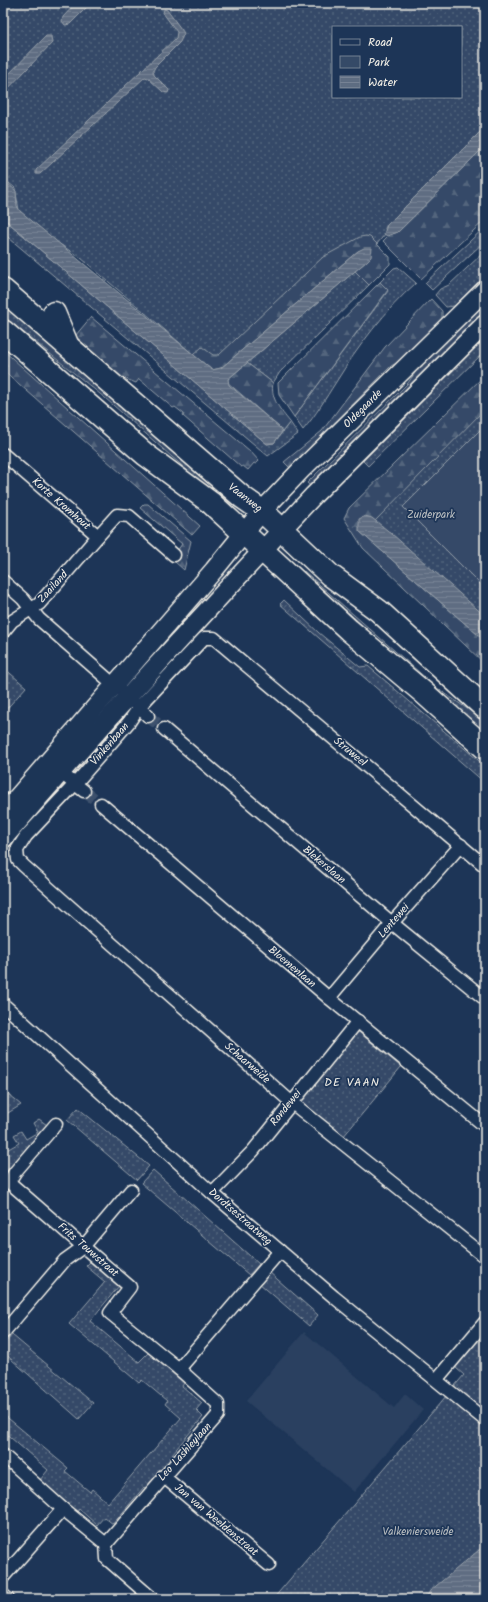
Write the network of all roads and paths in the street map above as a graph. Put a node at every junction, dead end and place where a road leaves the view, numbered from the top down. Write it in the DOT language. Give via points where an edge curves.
graph roads {
  1 [pos="3,290"];
  2 [pos="485,290"];
  3 [pos="54,313"];
  4 [pos="485,324"];
  5 [pos="3,331"];
  6 [pos="68,347"];
  7 [pos="3,454"];
  8 [pos="262,512"];
  9 [pos="286,527"];
  10 [pos="98,536"];
  11 [pos="239,538"];
  12 [pos="262,550"];
  13 [pos="174,555"];
  14 [pos="3,581"];
  15 [pos="30,610"];
  16 [pos="3,632"];
  17 [pos="214,638"];
  18 [pos="129,698"];
  19 [pos="485,708"];
  20 [pos="148,716"];
  21 [pos="164,729"];
  22 [pos="485,748"];
  23 [pos="61,773"];
  24 [pos="80,788"];
  25 [pos="101,804"];
  26 [pos="3,814"];
  27 [pos="3,839"];
  28 [pos="461,845"];
  29 [pos="18,860"];
  30 [pos="485,866"];
  31 [pos="392,923"];
  32 [pos="329,998"];
  33 [pos="485,999"];
  34 [pos="3,1004"];
  35 [pos="358,1021"];
  36 [pos="291,1102"];
  37 [pos="56,1124"];
  38 [pos="485,1126"];
  39 [pos="131,1190"];
  40 [pos="212,1193"];
  41 [pos="83,1247"];
  42 [pos="280,1251"];
  43 [pos="485,1257"];
  44 [pos="485,1322"];
  45 [pos="3,1333"];
  46 [pos="179,1369"];
  47 [pos="437,1380"];
  48 [pos="485,1420"];
  49 [pos="3,1455"];
  50 [pos="163,1476"];
  51 [pos="63,1509"];
  52 [pos="106,1544"];
  53 [pos="269,1564"];
  54 [pos="3,1577"];
  55 [pos="3,1595"];
  56 [pos="8,1599"];
  57 [pos="153,1599"];
  1 -- 6 [label="highway, Vaanweg"];
  2 -- 8 [label="street, Oldegaarde" via="301,470"];
  3 -- 6 [label="highway"];
  4 -- 9 [label="street" via="314,495"];
  5 -- 11 [label="highway" via="146,455 211,503"];
  6 -- 8 [label="highway, Vaanweg"];
  7 -- 10 [label="street, Korte Kromhout"];
  8 -- 9 [label="highway, Vaanweg"];
  8 -- 11 [label="street, Oldegaarde"];
  9 -- 12 [label="street"];
  9 -- 19 [label="highway, Vaanweg" via="338,564 379,611"];
  10 -- 13 [label="street, Korte Kromhout" via="118,514 129,516"];
  10 -- 15 [label="street, Zaailand" via="39,604"];
  11 -- 12 [label="highway"];
  11 -- 18 [label="street, Vinkenbaan" via="214,570"];
  12 -- 18 [label="street, Vinkenbaan"];
  12 -- 22 [label="highway" via="349,630"];
  14 -- 15 [label="street"];
  15 -- 16 [label="street, Zaailand" via="12,621"];
  15 -- 18 [label="street"];
  17 -- 18 [label="street, Vinkenbaan" via="204,638"];
  17 -- 28 [label="street, Struweel"];
  18 -- 20 [label="street"];
  18 -- 23 [label="street, Vinkenbaan"];
  18 -- 24 [label="street, Vinkenbaan" via="129,722"];
  18 -- 26 [label="street, Vinkenbaan"];
  21 -- 31 [label="street, Blekerslaan"];
  23 -- 24 [label="street"];
  23 -- 27 [label="street, Vinkenbaan"];
  24 -- 29 [label="street, Vinkenbaan" via="26,836 17,850"];
  25 -- 32 [label="street, Bloemenlaan"];
  28 -- 30 [label="street, Struweel"];
  28 -- 31 [label="street, Lentewei"];
  29 -- 36 [label="street, Schaarweide"];
  31 -- 32 [label="street, Lentewei"];
  31 -- 33 [label="street, Blekerslaan"];
  32 -- 35 [label="street, Bloemenlaan"];
  34 -- 40 [label="street, Dordtsestraatweg"];
  35 -- 36 [label="street, Rondewei"];
  35 -- 38 [label="street, Bloemenlaan"];
  36 -- 40 [label="street, Rondewei" via="253,1151"];
  36 -- 43 [label="street, Schaarweide"];
  37 -- 41 [label="street, Frits Touwstraat" via="15,1172 10,1183"];
  39 -- 41 [label="street"];
  40 -- 42 [label="street, Dordtsestraatweg"];
  41 -- 45 [label="street" via="65,1260"];
  41 -- 46 [label="street, Frits Touwstraat" via="130,1287 110,1313"];
  42 -- 46 [label="street"];
  42 -- 47 [label="street, Dordtsestraatweg"];
  44 -- 47 [label="street"];
  46 -- 50 [label="street, Leo Lashleylaan" via="218,1404 218,1415"];
  47 -- 48 [label="street, Dordtsestraatweg"];
  49 -- 51 [label="street"];
  50 -- 52 [label="street, Leo Lashleylaan"];
  50 -- 53 [label="street, Jan van Weeldenstraat"];
  51 -- 52 [label="street"];
  51 -- 54 [label="street"];
  52 -- 57 [label="street" via="107,1559"];
  55 -- 56 [label="street"];
}
